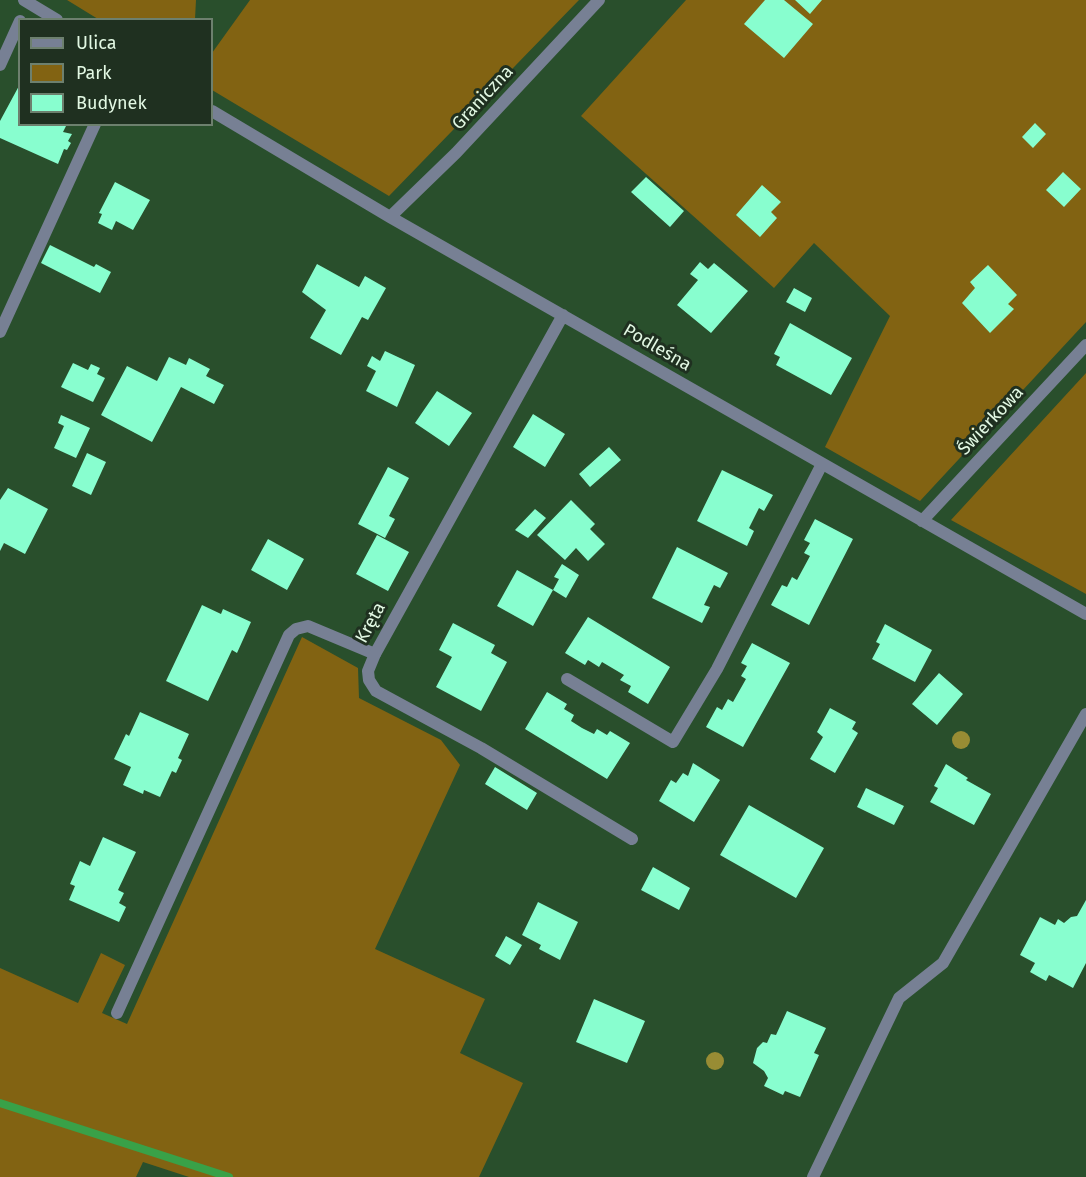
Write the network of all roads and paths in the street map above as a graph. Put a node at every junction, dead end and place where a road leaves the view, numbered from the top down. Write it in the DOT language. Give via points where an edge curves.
graph roads {
  1 [pos="599,0"];
  2 [pos="26,1"];
  3 [pos="21,18"];
  4 [pos="54,18"];
  5 [pos="18,24"];
  6 [pos="0,65"];
  7 [pos="213,112"];
  8 [pos="94,126"];
  9 [pos="390,217"];
  10 [pos="563,315"];
  11 [pos="0,332"];
  12 [pos="1086,345"];
  13 [pos="822,464"];
  14 [pos="922,521"];
  15 [pos="1086,614"];
  16 [pos="375,654"];
  17 [pos="567,679"];
  18 [pos="1086,714"];
  19 [pos="632,839"];
  20 [pos="117,1013"];
  21 [pos="813,1177"];
  1 -- 9 [label="street, Graniczna" via="456,153"];
  2 -- 3 [label="street"];
  2 -- 4 [label="street"];
  5 -- 6 [label="street"];
  7 -- 9 [label="street, Podleśna"];
  8 -- 11 [label="street"];
  9 -- 10 [label="street, Podleśna"];
  10 -- 13 [label="street, Podleśna"];
  10 -- 16 [label="street, Kręta"];
  12 -- 14 [label="street, Świerkowa"];
  13 -- 14 [label="street, Podleśna"];
  13 -- 17 [label="street" via="717,669 673,742"];
  14 -- 15 [label="street, Podleśna"];
  16 -- 19 [label="street, Kręta" via="368,671 376,691 481,748"];
  16 -- 20 [label="street" via="308,626 289,635"];
  18 -- 21 [label="street" via="943,963 899,998"];
}
